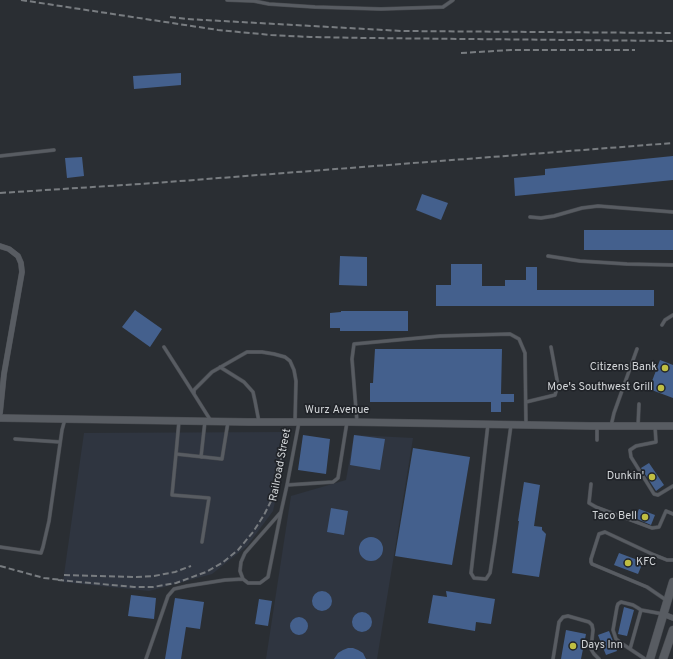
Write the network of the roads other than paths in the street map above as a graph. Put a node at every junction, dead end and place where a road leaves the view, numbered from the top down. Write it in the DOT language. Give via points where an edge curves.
graph roads {
  1 [pos="227,0"];
  2 [pos="453,0"];
  3 [pos="54,150"];
  4 [pos="0,156"];
  5 [pos="673,212"];
  6 [pos="530,217"];
  7 [pos="0,246"];
  8 [pos="548,256"];
  9 [pos="673,265"];
  10 [pos="673,315"];
  11 [pos="662,326"];
  12 [pos="164,347"];
  13 [pos="551,347"];
  14 [pos="637,348"];
  15 [pos="220,367"];
  16 [pos="194,394"];
  17 [pos="526,402"];
  18 [pos="639,404"];
  19 [pos="0,413"];
  20 [pos="0,418"];
  21 [pos="65,419"];
  22 [pos="179,421"];
  23 [pos="208,421"];
  24 [pos="228,422"];
  25 [pos="259,422"];
  26 [pos="297,422"];
  27 [pos="347,422"];
  28 [pos="357,422"];
  29 [pos="488,424"];
  30 [pos="511,425"];
  31 [pos="526,425"];
  32 [pos="597,426"];
  33 [pos="611,426"];
  34 [pos="638,426"];
  35 [pos="655,426"];
  36 [pos="673,426"];
  37 [pos="15,439"];
  38 [pos="597,440"];
  39 [pos="60,442"];
  40 [pos="176,454"];
  41 [pos="201,457"];
  42 [pos="591,484"];
  43 [pos="287,485"];
  44 [pos="673,486"];
  45 [pos="281,512"];
  46 [pos="673,514"];
  47 [pos="202,542"];
  48 [pos="0,548"];
  49 [pos="673,560"];
  50 [pos="243,579"];
  51 [pos="673,582"];
  52 [pos="667,602"];
  53 [pos="641,610"];
  54 [pos="663,614"];
  55 [pos="673,618"];
  56 [pos="673,630"];
  57 [pos="630,649"];
  58 [pos="146,659"];
  59 [pos="553,659"];
  60 [pos="599,659"];
  61 [pos="645,659"];
  62 [pos="650,659"];
  63 [pos="663,659"];
  1 -- 2 [label="lane" via="381,9 443,7"];
  3 -- 4 [label="lane"];
  5 -- 6 [label="lane" via="598,206 554,216"];
  7 -- 19 [label="street" via="18,256 22,272 4,374"];
  8 -- 9 [label="lane" via="580,261"];
  10 -- 11 [label="lane" via="665,320"];
  12 -- 16 [label="lane"];
  13 -- 17 [label="lane" via="558,385 555,395"];
  14 -- 33 [label="lane"];
  15 -- 16 [label="lane" via="194,390"];
  15 -- 25 [label="lane" via="244,382 253,392"];
  15 -- 26 [label="lane, Railroad Street" via="247,352 285,357 294,370"];
  16 -- 23 [label="lane"];
  17 -- 28 [label="lane" via="525,353 519,339 510,334 440,336 354,344 352,359"];
  17 -- 31 [label="lane"];
  18 -- 34 [label="lane"];
  20 -- 21 [label="street, Wurz Avenue"];
  21 -- 22 [label="street, Wurz Avenue"];
  21 -- 39 [label="lane"];
  22 -- 23 [label="street, Wurz Avenue"];
  22 -- 40 [label="lane"];
  23 -- 24 [label="street, Wurz Avenue"];
  23 -- 41 [label="lane"];
  24 -- 25 [label="street, Wurz Avenue"];
  24 -- 41 [label="lane" via="222,459"];
  25 -- 26 [label="street, Wurz Avenue"];
  26 -- 27 [label="street, Wurz Avenue"];
  26 -- 43 [label="lane, Railroad Street"];
  27 -- 28 [label="street, Wurz Avenue"];
  27 -- 43 [label="lane" via="338,478 333,482"];
  28 -- 29 [label="street, Wurz Avenue"];
  29 -- 30 [label="street, Wurz Avenue"];
  29 -- 30 [label="lane" via="470,573 474,578 486,579 490,574"];
  30 -- 31 [label="street, Wurz Avenue"];
  31 -- 32 [label="street, Wurz Avenue"];
  32 -- 33 [label="street, Wurz Avenue"];
  32 -- 38 [label="lane"];
  33 -- 34 [label="street, Wurz Avenue"];
  34 -- 35 [label="street, Wurz Avenue"];
  35 -- 36 [label="street, Wurz Avenue"];
  35 -- 44 [label="lane" via="656,442 636,446 630,450 631,457 654,494 658,495"];
  37 -- 39 [label="lane"];
  39 -- 48 [label="lane" via="41,553"];
  40 -- 41 [label="lane"];
  40 -- 47 [label="lane" via="172,495 209,498"];
  42 -- 46 [label="lane" via="589,503 652,528 659,526 666,511"];
  43 -- 45 [label="lane, Railroad Street"];
  45 -- 50 [label="lane, Railroad Street" via="245,553 240,571"];
  45 -- 50 [label="lane, Railroad Street" via="268,577 260,584 248,583"];
  49 -- 52 [label="lane" via="667,560 605,532 598,536 591,559 592,564 647,587"];
  50 -- 58 [label="lane" via="174,589 168,596"];
  51 -- 52 [label="main road"];
  52 -- 54 [label="main road"];
  53 -- 54 [label="lane"];
  53 -- 57 [label="lane"];
  53 -- 57 [label="lane" via="621,602 617,607 614,634 616,639"];
  54 -- 55 [label="street"];
  54 -- 62 [label="main road"];
  56 -- 63 [label="main road"];
  57 -- 61 [label="lane"];
  59 -- 60 [label="lane" via="559,622 568,616 592,625 591,650"];
}
